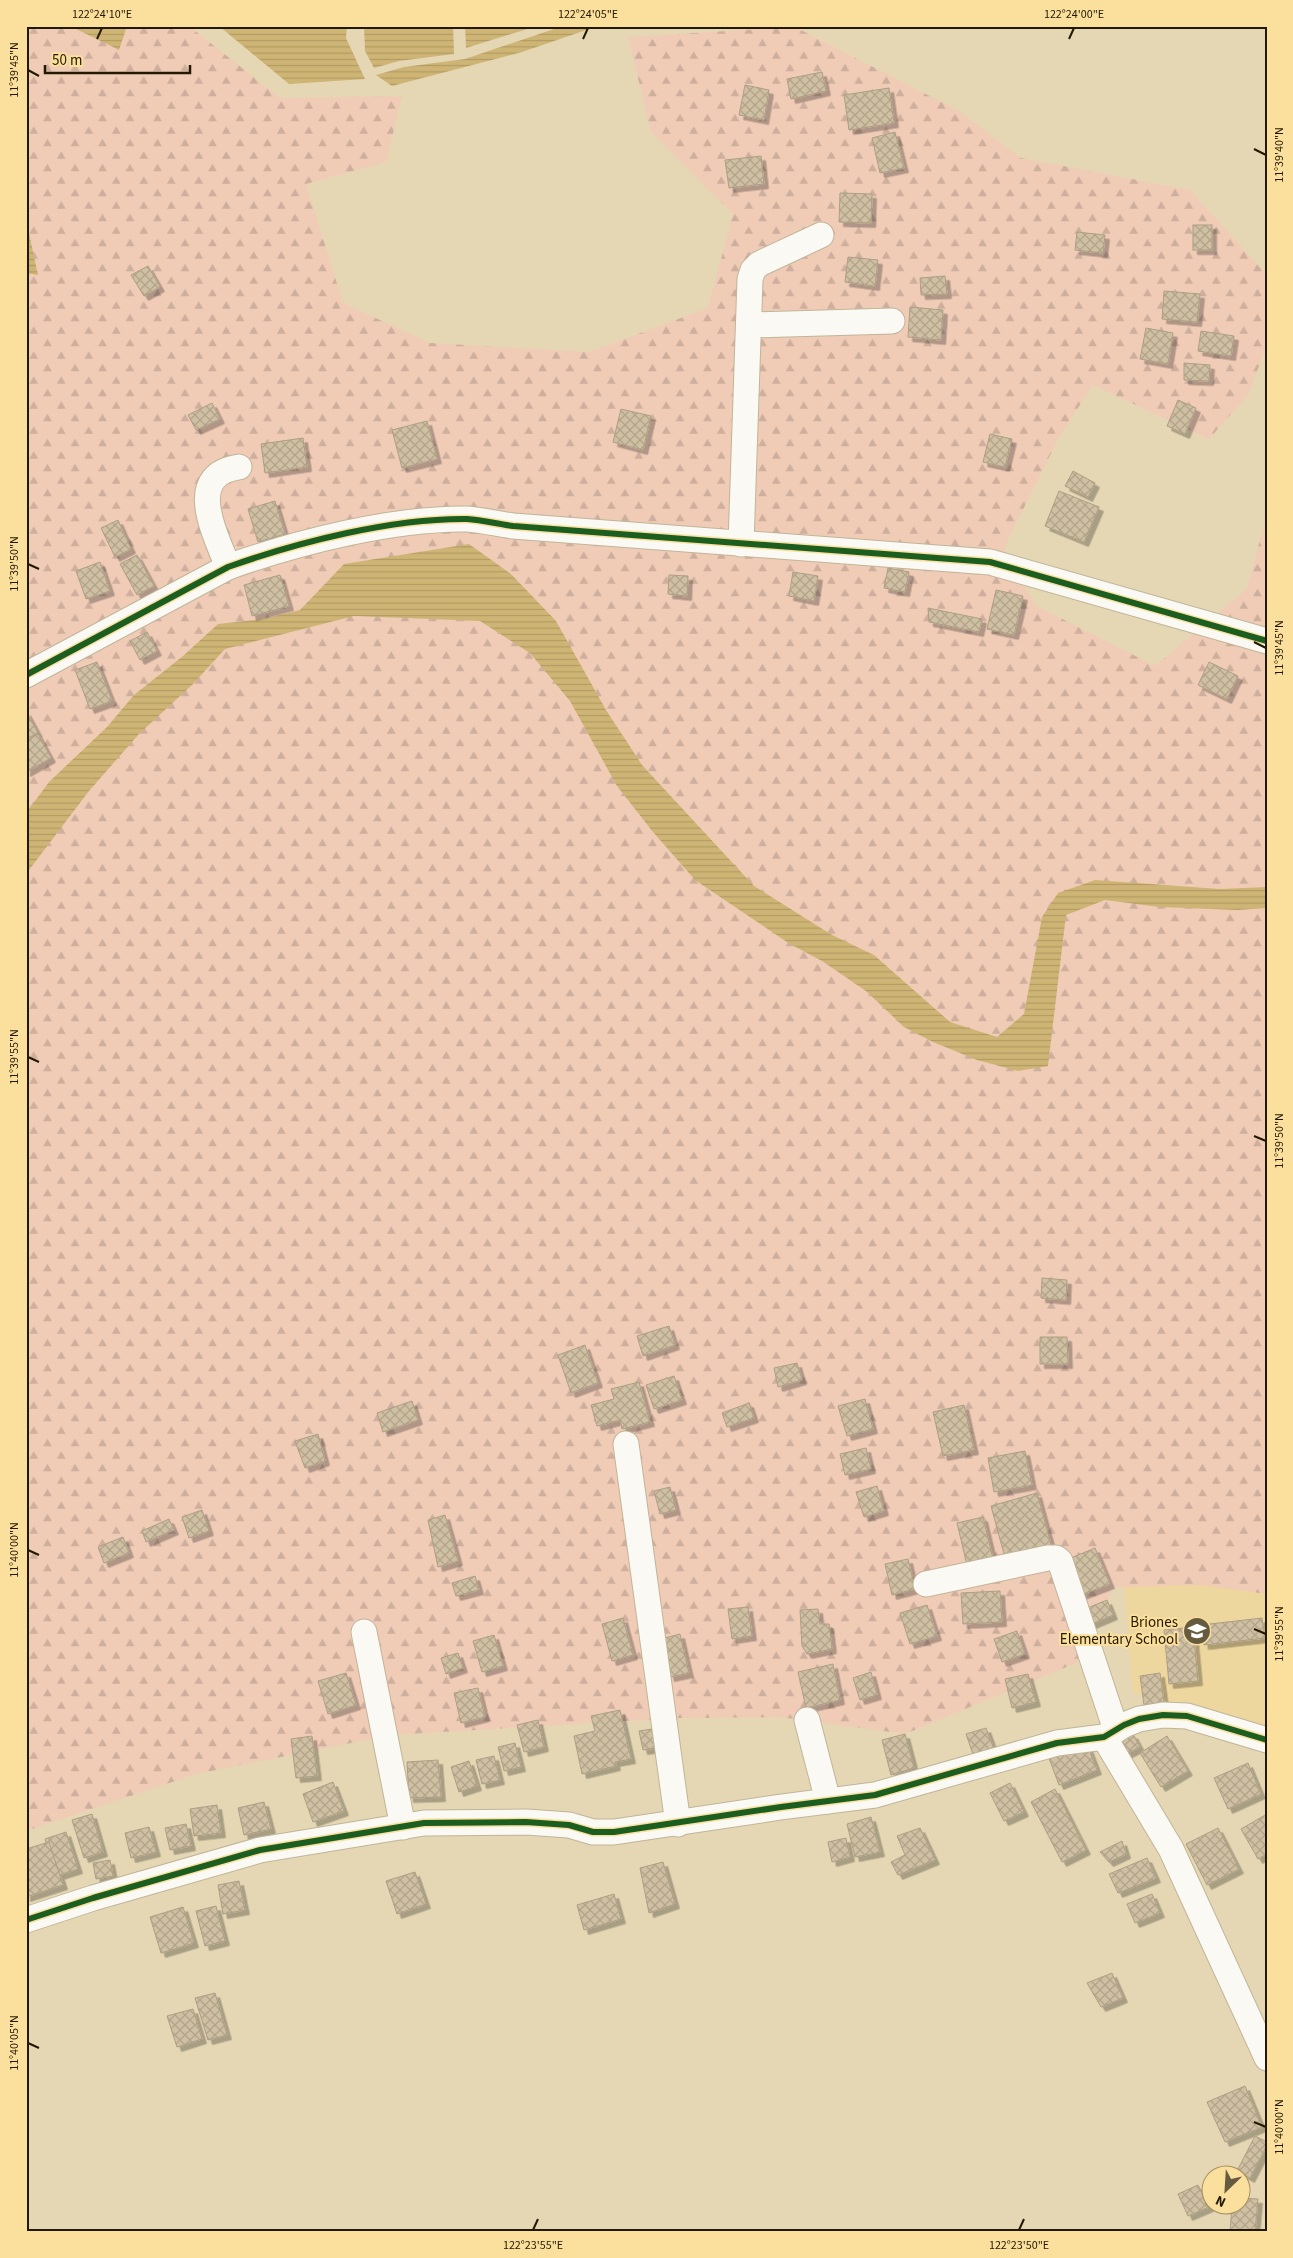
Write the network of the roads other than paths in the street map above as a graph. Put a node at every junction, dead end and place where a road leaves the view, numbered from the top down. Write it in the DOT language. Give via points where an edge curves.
graph roads {
  1 [pos="822,235"];
  2 [pos="892,321"];
  3 [pos="750,326"];
  4 [pos="239,467"];
  5 [pos="741,544"];
  6 [pos="228,567"];
  7 [pos="1267,641"];
  8 [pos="26,675"];
  9 [pos="626,1444"];
  10 [pos="926,1584"];
  11 [pos="364,1632"];
  12 [pos="807,1720"];
  13 [pos="1110,1733"];
  14 [pos="1267,1740"];
  15 [pos="828,1801"];
  16 [pos="678,1824"];
  17 [pos="403,1827"];
  18 [pos="26,1920"];
  19 [pos="1267,2058"];
  1 -- 3 [label="street" via="759,264 753,270 750,279"];
  2 -- 3 [label="street"];
  3 -- 5 [label="street"];
  4 -- 6 [label="street" via="225,469 212,481 207,493 207,512"];
  5 -- 6 [label="street" via="513,526 469,519 422,521 332,537"];
  5 -- 7 [label="street" via="990,562"];
  6 -- 8 [label="street"];
  9 -- 16 [label="street"];
  10 -- 13 [label="street" via="1048,1558 1060,1561"];
  11 -- 17 [label="street"];
  12 -- 15 [label="street"];
  13 -- 14 [label="street" via="1139,1719 1187,1716"];
  13 -- 15 [label="street" via="1057,1743 875,1795"];
  13 -- 19 [label="street" via="1171,1849"];
  15 -- 16 [label="street"];
  16 -- 17 [label="street" via="614,1832 526,1822 424,1823"];
  17 -- 18 [label="street" via="260,1850"];
}
